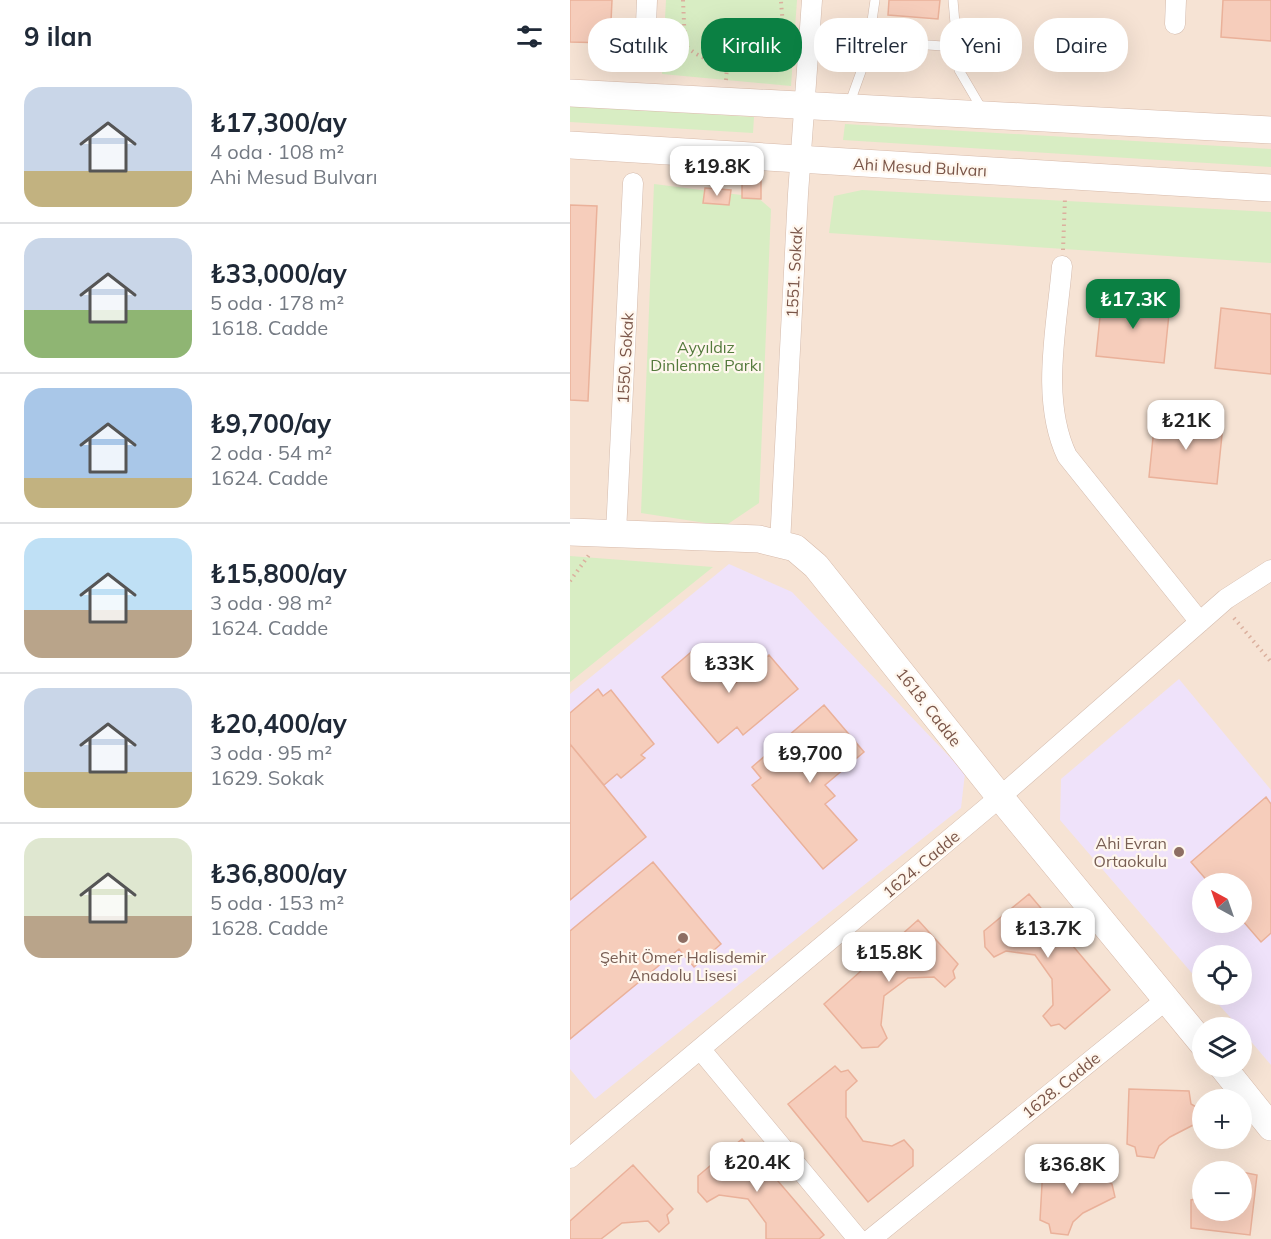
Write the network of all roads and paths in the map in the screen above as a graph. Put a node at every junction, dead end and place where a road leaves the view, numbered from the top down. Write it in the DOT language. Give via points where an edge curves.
graph roads {
  1 [pos="647,0"];
  2 [pos="683,0"];
  3 [pos="781,0"];
  4 [pos="812,0"];
  5 [pos="875,0"];
  6 [pos="953,0"];
  7 [pos="1176,0"];
  8 [pos="646,18"];
  9 [pos="873,18"];
  10 [pos="955,18"];
  11 [pos="1175,24"];
  12 [pos="862,72"];
  13 [pos="960,72"];
  14 [pos="570,93"];
  15 [pos="804,105"];
  16 [pos="848,107"];
  17 [pos="984,113"];
  18 [pos="1271,130"];
  19 [pos="570,145"];
  20 [pos="800,160"];
  21 [pos="1066,175"];
  22 [pos="633,183"];
  23 [pos="1271,188"];
  24 [pos="1062,266"];
  25 [pos="570,531"];
  26 [pos="616,533"];
  27 [pos="780,544"];
  28 [pos="1271,570"];
  29 [pos="1221,603"];
  30 [pos="1200,622"];
  31 [pos="1271,662"];
  32 [pos="1000,798"];
  33 [pos="1167,999"];
  34 [pos="1192,1030"];
  35 [pos="700,1050"];
  36 [pos="1231,1077"];
  37 [pos="1271,1127"];
  38 [pos="573,1148"];
  39 [pos="858,1239"];
  40 [pos="871,1239"];
  1 -- 8 [label="street"];
  2 -- 3 [label="path" via="685,45 727,66 748,62 766,51 782,23"];
  4 -- 15 [label="street, 1551. Sokak"];
  5 -- 9 [label="lane"];
  6 -- 10 [label="lane"];
  7 -- 11 [label="street"];
  12 -- 16 [label="lane"];
  13 -- 17 [label="lane"];
  14 -- 15 [label="main road"];
  15 -- 16 [label="main road"];
  15 -- 20 [label="street, 1551. Sokak"];
  16 -- 17 [label="main road"];
  17 -- 18 [label="main road"];
  19 -- 20 [label="main road, Ahi Mesud Bulvarı"];
  20 -- 21 [label="main road, Ahi Mesud Bulvarı"];
  20 -- 27 [label="street, 1551. Sokak"];
  21 -- 23 [label="main road, Ahi Mesud Bulvarı"];
  21 -- 24 [label="path"];
  22 -- 26 [label="street, 1550. Sokak"];
  24 -- 30 [label="street" via="1051,394 1060,441 1067,456"];
  25 -- 26 [label="main road, 1618. Cadde"];
  26 -- 27 [label="main road, 1618. Cadde" via="759,539"];
  27 -- 32 [label="main road, 1618. Cadde" via="795,548 816,566"];
  28 -- 29 [label="street, 1624. Cadde"];
  29 -- 30 [label="street, 1624. Cadde"];
  29 -- 31 [label="path"];
  30 -- 32 [label="street, 1624. Cadde"];
  32 -- 33 [label="main road, 1618. Cadde"];
  32 -- 35 [label="street, 1624. Cadde"];
  33 -- 34 [label="main road, 1618. Cadde"];
  33 -- 40 [label="street, 1628. Cadde"];
  35 -- 38 [label="street, 1624. Cadde"];
  35 -- 39 [label="street"];
  36 -- 37 [label="main road"];
}
